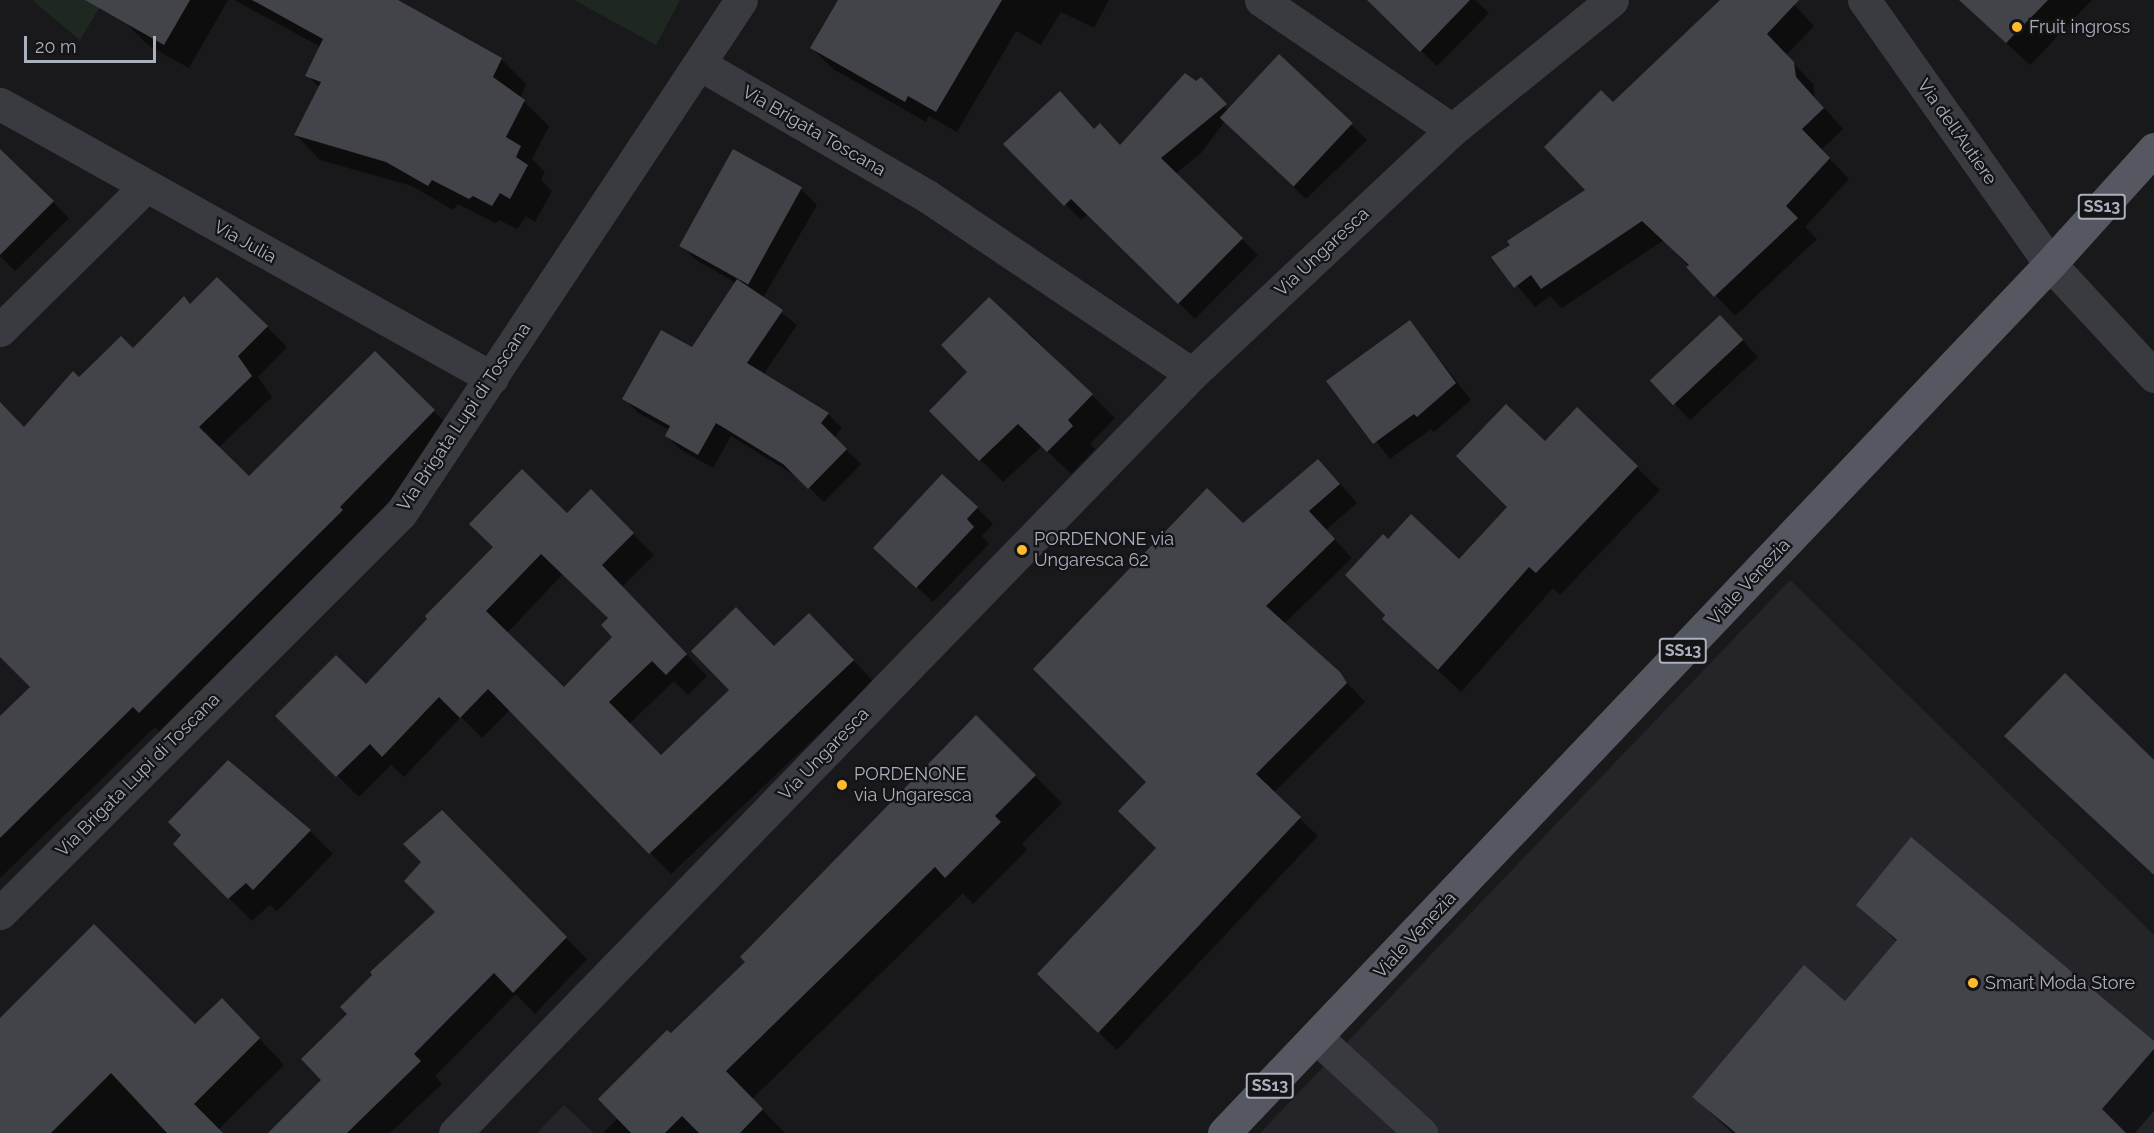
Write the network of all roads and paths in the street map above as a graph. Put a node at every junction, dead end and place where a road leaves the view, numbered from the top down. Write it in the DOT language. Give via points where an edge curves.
graph roads {
  1 [pos="741,0"];
  2 [pos="1261,0"];
  3 [pos="1612,0"];
  4 [pos="1864,0"];
  5 [pos="701,65"];
  6 [pos="0,104"];
  7 [pos="1452,130"];
  8 [pos="2154,149"];
  9 [pos="145,187"];
  10 [pos="2050,264"];
  11 [pos="0,330"];
  12 [pos="1192,374"];
  13 [pos="2154,376"];
  14 [pos="492,378"];
  15 [pos="0,913"];
  16 [pos="1317,1038"];
  17 [pos="455,1133"];
  18 [pos="1224,1133"];
  19 [pos="1421,1133"];
  1 -- 5 [label="street, Via Brigata Lupi di Toscana"];
  2 -- 7 [label="street"];
  3 -- 7 [label="street, Via Ungaresca"];
  4 -- 10 [label="street, Via dell'Autiere"];
  5 -- 12 [label="street, Via Brigata Toscana" via="927,196"];
  5 -- 14 [label="street, Via Brigata Lupi di Toscana"];
  6 -- 9 [label="street, Via Julia"];
  7 -- 12 [label="street, Via Ungaresca"];
  8 -- 10 [label="main road, Viale Venezia / SS13"];
  9 -- 11 [label="street"];
  9 -- 14 [label="street, Via Julia"];
  10 -- 13 [label="street, Via dell'Autiere"];
  10 -- 16 [label="main road, Viale Venezia / SS13"];
  12 -- 17 [label="street, Via Ungaresca"];
  14 -- 15 [label="street, Via Brigata Lupi di Toscana" via="401,513"];
  16 -- 18 [label="main road, Viale Venezia / SS13"];
  16 -- 19 [label="street"];
}
